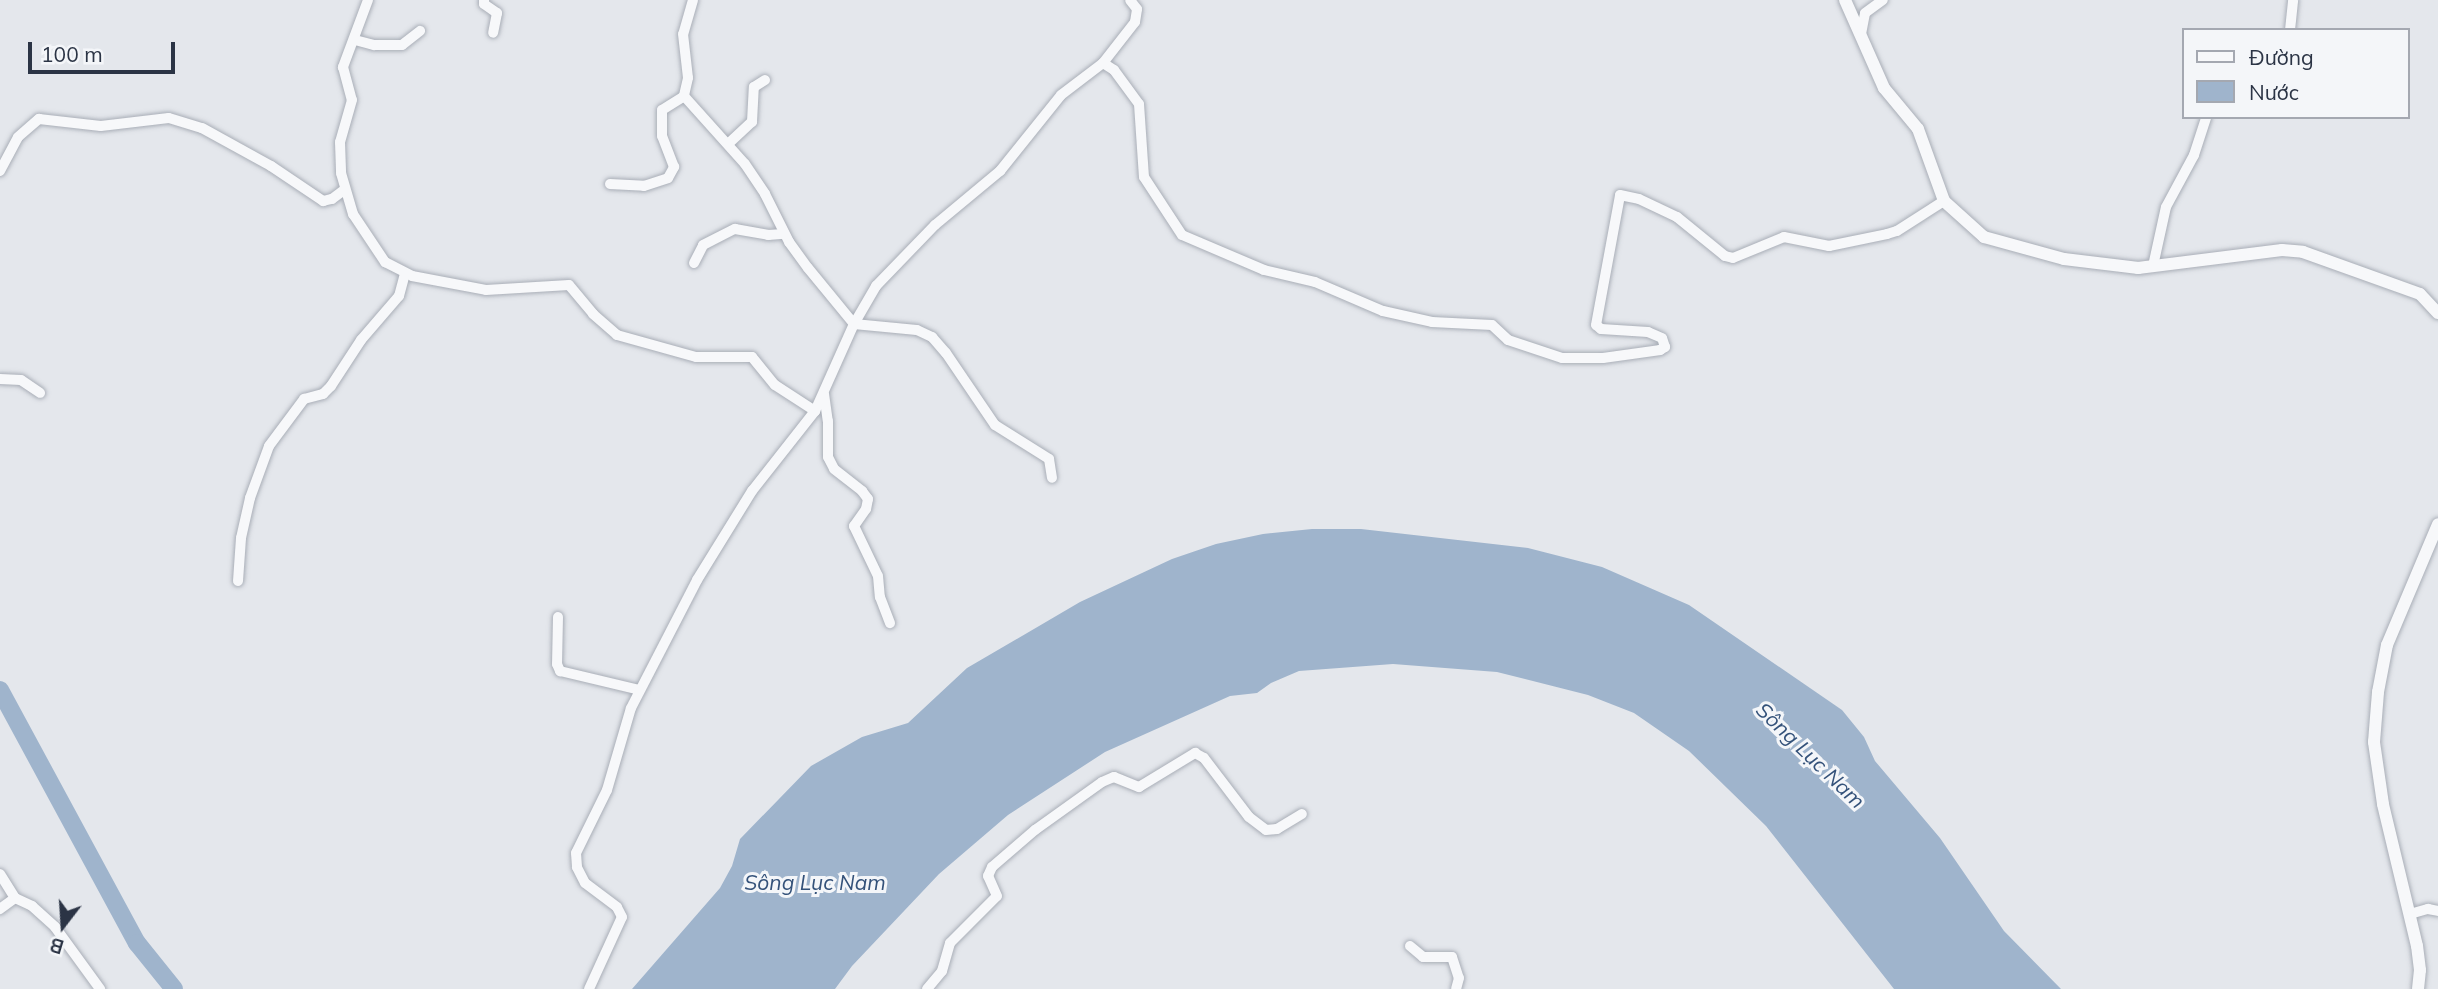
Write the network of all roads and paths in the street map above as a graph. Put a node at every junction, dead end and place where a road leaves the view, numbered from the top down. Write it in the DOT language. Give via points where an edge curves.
graph roads {
  1 [pos="368,0"];
  2 [pos="484,0"];
  3 [pos="693,0"];
  4 [pos="1130,0"];
  5 [pos="1845,0"];
  6 [pos="1883,0"];
  7 [pos="2293,0"];
  8 [pos="2290,28"];
  9 [pos="420,31"];
  10 [pos="493,33"];
  11 [pos="1860,34"];
  12 [pos="355,40"];
  13 [pos="1103,63"];
  14 [pos="765,80"];
  15 [pos="684,96"];
  16 [pos="2205,119"];
  17 [pos="728,144"];
  18 [pos="0,171"];
  19 [pos="610,184"];
  20 [pos="344,190"];
  21 [pos="1944,201"];
  22 [pos="784,234"];
  23 [pos="694,263"];
  24 [pos="2153,266"];
  25 [pos="405,274"];
  26 [pos="2438,313"];
  27 [pos="854,324"];
  28 [pos="0,379"];
  29 [pos="40,393"];
  30 [pos="824,393"];
  31 [pos="815,411"];
  32 [pos="1052,478"];
  33 [pos="2438,524"];
  34 [pos="238,581"];
  35 [pos="558,617"];
  36 [pos="890,623"];
  37 [pos="640,690"];
  38 [pos="1302,814"];
  39 [pos="0,874"];
  40 [pos="15,898"];
  41 [pos="0,909"];
  42 [pos="2438,911"];
  43 [pos="2410,914"];
  44 [pos="1410,946"];
  45 [pos="100,989"];
  46 [pos="589,989"];
  47 [pos="927,989"];
  48 [pos="1456,989"];
  49 [pos="2418,989"];
  1 -- 12 [label="street"];
  2 -- 10 [label="street" via="497,13"];
  3 -- 15 [label="street" via="683,34 688,78"];
  4 -- 13 [label="street" via="1137,9 1135,22"];
  5 -- 11 [label="street"];
  6 -- 11 [label="street" via="1865,13"];
  7 -- 8 [label="street"];
  9 -- 12 [label="street" via="402,45"];
  11 -- 21 [label="street" via="1884,88 1918,129"];
  12 -- 20 [label="street" via="343,67 352,100 340,142"];
  13 -- 21 [label="street" via="1114,70 1139,104 1144,177 1182,235 1264,270 1315,282 1383,311 1432,322 1492,325 1508,340 1562,358 1603,358 1665,347 1662,338 1648,332 1596,325 1620,195 1677,217 1725,257 1733,258 1784,237 1829,246 1886,234"];
  13 -- 27 [label="street" via="1061,94 1000,171 897,262 876,286"];
  14 -- 17 [label="street" via="754,87 752,122"];
  15 -- 17 [label="street"];
  15 -- 19 [label="street" via="662,110 662,136 674,167 668,178 644,186"];
  16 -- 24 [label="street" via="2194,155 2166,206"];
  17 -- 22 [label="street" via="765,194"];
  18 -- 20 [label="street" via="18,137 39,118 101,126 169,118 202,128 323,201"];
  20 -- 25 [label="street" via="377,254"];
  21 -- 24 [label="street" via="1984,237 1999,244 2064,259"];
  22 -- 23 [label="street" via="735,229 703,244"];
  22 -- 27 [label="street"];
  24 -- 26 [label="street" via="2282,250 2303,252 2420,294"];
  25 -- 31 [label="street" via="486,290 569,285 617,335 696,357 752,357 775,386"];
  25 -- 34 [label="street" via="395,303 361,340 331,386 323,394 304,399 269,446 250,498"];
  27 -- 30 [label="street"];
  27 -- 32 [label="street" via="917,330 932,337 995,425 1049,459"];
  28 -- 29 [label="street" via="21,380"];
  30 -- 31 [label="street"];
  30 -- 36 [label="street" via="828,457 834,469 868,499 854,526 878,576"];
  31 -- 37 [label="street" via="757,484 707,561"];
  33 -- 43 [label="street" via="2387,645 2374,742 2383,804"];
  35 -- 37 [label="street" via="560,671"];
  37 -- 46 [label="street" via="627,717 607,790 576,853 585,883 617,907 622,917"];
  38 -- 47 [label="street" via="1277,829 1266,830 1249,817 1204,758 1195,753 1139,786 1114,777 1102,782 992,867 988,876 997,896 950,943 942,971"];
  39 -- 40 [label="street"];
  40 -- 41 [label="street"];
  40 -- 45 [label="street" via="32,906 55,927"];
  42 -- 43 [label="street"];
  43 -- 49 [label="street" via="2420,970"];
  44 -- 48 [label="street" via="1423,957 1452,957 1459,978"];
}
